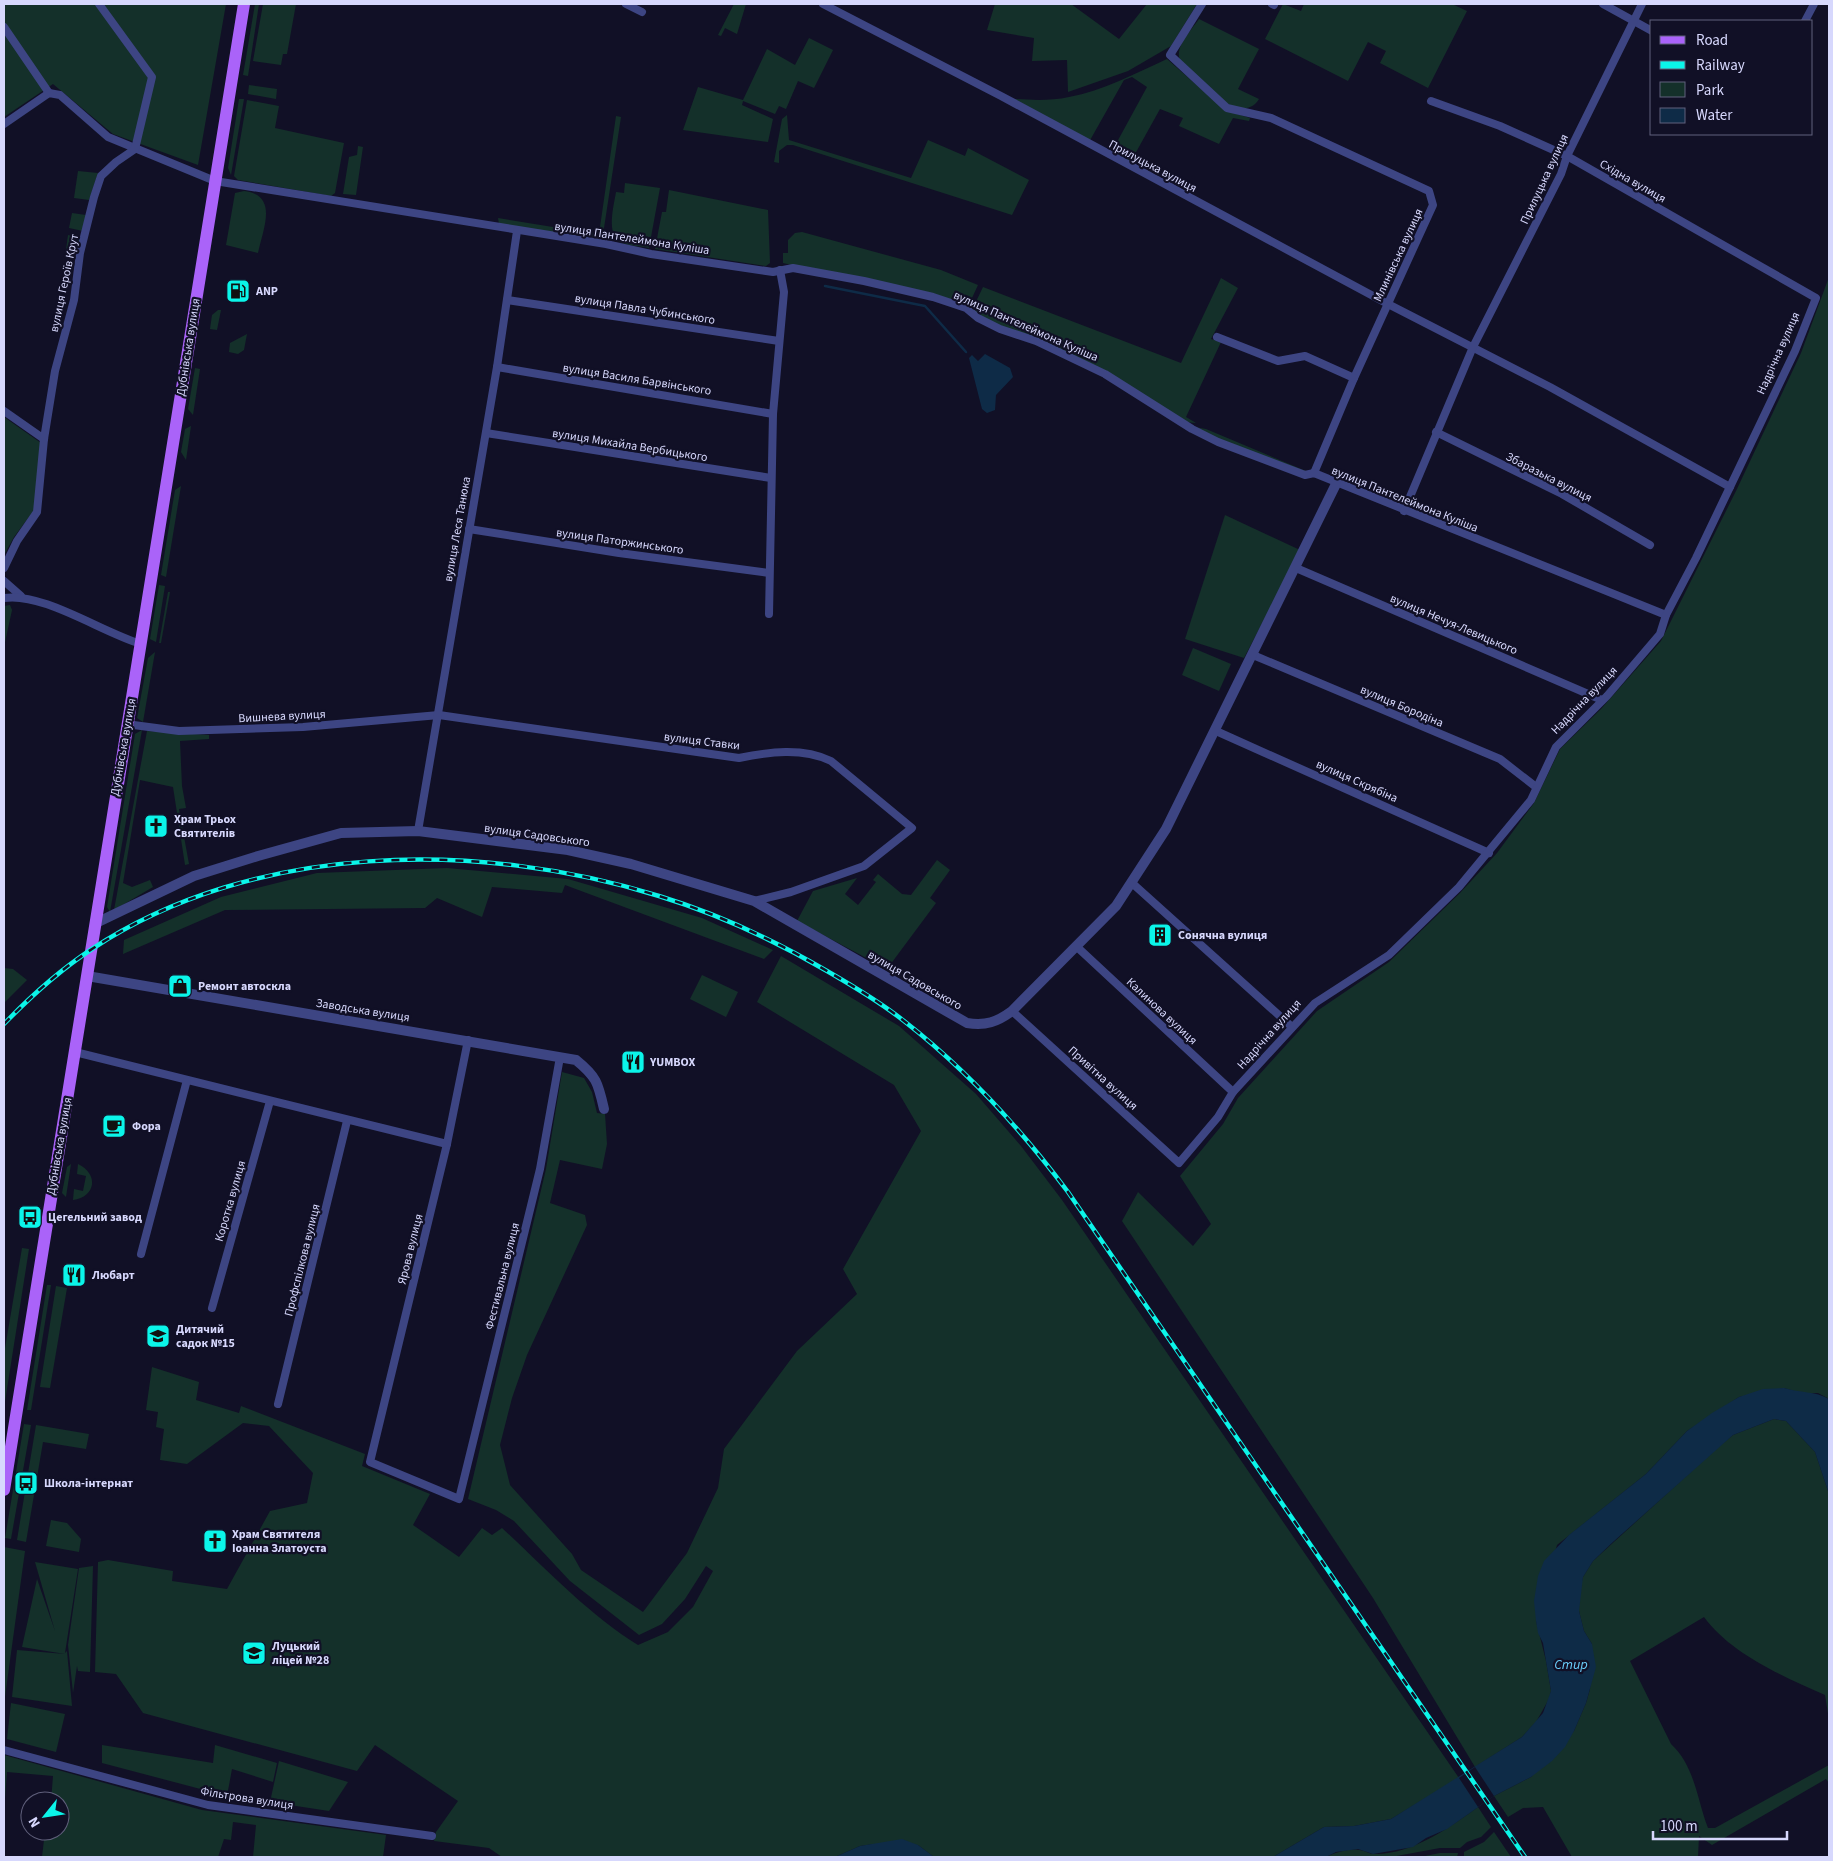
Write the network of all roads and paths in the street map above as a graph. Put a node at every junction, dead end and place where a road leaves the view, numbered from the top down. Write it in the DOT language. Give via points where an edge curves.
graph roads {
  1 [pos="99,4"];
  2 [pos="244,4"];
  3 [pos="626,4"];
  4 [pos="823,4"];
  5 [pos="1202,4"];
  6 [pos="1603,4"];
  7 [pos="1642,4"];
  8 [pos="1814,4"];
  9 [pos="642,12"];
  10 [pos="1634,20"];
  11 [pos="1806,20"];
  12 [pos="4,27"];
  13 [pos="1650,30"];
  14 [pos="49,93"];
  15 [pos="1431,101"];
  16 [pos="4,124"];
  17 [pos="135,149"];
  18 [pos="1567,156"];
  19 [pos="215,181"];
  20 [pos="517,231"];
  21 [pos="780,270"];
  22 [pos="1816,298"];
  23 [pos="508,300"];
  24 [pos="1388,304"];
  25 [pos="1217,337"];
  26 [pos="778,341"];
  27 [pos="1473,347"];
  28 [pos="497,367"];
  29 [pos="1354,378"];
  30 [pos="4,411"];
  31 [pos="773,414"];
  32 [pos="1436,432"];
  33 [pos="486,433"];
  34 [pos="44,439"];
  35 [pos="1314,473"];
  36 [pos="771,478"];
  37 [pos="1336,484"];
  38 [pos="1730,487"];
  39 [pos="1404,511"];
  40 [pos="468,529"];
  41 [pos="1650,546"];
  42 [pos="4,568"];
  43 [pos="1296,568"];
  44 [pos="769,572"];
  45 [pos="4,581"];
  46 [pos="21,596"];
  47 [pos="4,598"];
  48 [pos="769,614"];
  49 [pos="1666,615"];
  50 [pos="141,644"];
  51 [pos="1253,655"];
  52 [pos="1602,700"];
  53 [pos="439,715"];
  54 [pos="126,724"];
  55 [pos="1216,730"];
  56 [pos="1536,788"];
  57 [pos="418,831"];
  58 [pos="1489,853"];
  59 [pos="1132,883"];
  60 [pos="754,901"];
  61 [pos="96,923"];
  62 [pos="1076,946"];
  63 [pos="87,976"];
  64 [pos="1012,1011"];
  65 [pos="1292,1028"];
  66 [pos="468,1040"];
  67 [pos="75,1052"];
  68 [pos="560,1057"];
  69 [pos="187,1080"];
  70 [pos="1233,1092"];
  71 [pos="270,1101"];
  72 [pos="604,1109"];
  73 [pos="347,1121"];
  74 [pos="447,1144"];
  75 [pos="1179,1163"];
  76 [pos="141,1254"];
  77 [pos="212,1308"];
  78 [pos="278,1404"];
  79 [pos="370,1462"];
  80 [pos="4,1490"];
  81 [pos="4,1750"];
  82 [pos="432,1836"];
  1 -- 17 [label="street" via="152,77"];
  2 -- 19 [label="main road, Дубнівська вулиця"];
  3 -- 9 [label="street"];
  4 -- 24 [label="street, Прилуцька вулиця"];
  5 -- 24 [label="street, Млинівська вулиця" via="1170,54 1227,108 1271,118 1429,192 1433,205"];
  6 -- 10 [label="street"];
  7 -- 10 [label="street, Прилуцька вулиця"];
  8 -- 11 [label="street"];
  10 -- 13 [label="street"];
  10 -- 18 [label="street, Прилуцька вулиця"];
  12 -- 14 [label="street"];
  14 -- 16 [label="street"];
  14 -- 17 [label="street" via="60,95 108,137"];
  15 -- 18 [label="street, Східна вулиця" via="1500,126"];
  17 -- 19 [label="street"];
  17 -- 34 [label="street, вулиця Героїв Крут" via="101,176 94,197 80,253 74,300 55,371"];
  18 -- 22 [label="street, Східна вулиця"];
  18 -- 27 [label="street, Прилуцька вулиця" via="1561,174"];
  19 -- 20 [label="street, вулиця Пантелеймона Куліша"];
  19 -- 50 [label="main road, Дубнівська вулиця"];
  20 -- 21 [label="street, вулиця Пантелеймона Куліша" via="651,254 773,272"];
  20 -- 23 [label="street, вулиця Леся Танюка"];
  21 -- 26 [label="street" via="784,292"];
  21 -- 35 [label="street, вулиця Пантелеймона Куліша" via="793,268 864,281 966,308 978,318 1105,374 1218,442 1306,475"];
  22 -- 38 [label="street, Надрічна вулиця" via="1795,351"];
  23 -- 26 [label="street, вулиця Павла Чубинського"];
  23 -- 28 [label="street, вулиця Леся Танюка"];
  24 -- 27 [label="street, Прилуцька вулиця"];
  24 -- 29 [label="street, Млинівська вулиця"];
  25 -- 29 [label="street" via="1278,361 1305,356"];
  26 -- 31 [label="street"];
  27 -- 32 [label="street, Прилуцька вулиця"];
  27 -- 38 [label="street, Прилуцька вулиця"];
  28 -- 31 [label="street, вулиця Василя Барвінського"];
  28 -- 33 [label="street, вулиця Леся Танюка"];
  29 -- 35 [label="street, Млинівська вулиця"];
  30 -- 34 [label="street"];
  31 -- 36 [label="street"];
  32 -- 39 [label="street, Прилуцька вулиця"];
  32 -- 41 [label="street, Збаразька вулиця" via="1562,494"];
  33 -- 36 [label="street, вулиця Михайла Вербицького"];
  33 -- 40 [label="street, вулиця Леся Танюка"];
  34 -- 42 [label="street, вулиця Героїв Крут" via="37,512 17,540"];
  35 -- 37 [label="street, вулиця Пантелеймона Куліша"];
  36 -- 44 [label="street"];
  37 -- 39 [label="street, вулиця Пантелеймона Куліша"];
  37 -- 43 [label="street"];
  38 -- 49 [label="street, Надрічна вулиця"];
  39 -- 49 [label="street, вулиця Пантелеймона Куліша"];
  40 -- 44 [label="street, вулиця Паторжинського"];
  40 -- 53 [label="street, вулиця Леся Танюка"];
  43 -- 51 [label="street"];
  43 -- 52 [label="street, вулиця Нечуя-Левицького"];
  44 -- 48 [label="street"];
  45 -- 46 [label="street"];
  46 -- 47 [label="street"];
  46 -- 50 [label="street"];
  49 -- 52 [label="street, Надрічна вулиця" via="1660,634"];
  50 -- 54 [label="main road, Дубнівська вулиця"];
  51 -- 55 [label="street"];
  51 -- 56 [label="street, вулиця Бородіна" via="1500,759"];
  52 -- 56 [label="street, Надрічна вулиця" via="1556,747"];
  53 -- 54 [label="street, Вишнева вулиця" via="304,728 179,731"];
  53 -- 57 [label="street, вулиця Леся Танюка"];
  53 -- 60 [label="street, вулиця Ставки" via="739,758 774,751 820,756 831,761 912,828 864,866 791,892"];
  54 -- 61 [label="main road, Дубнівська вулиця"];
  55 -- 58 [label="street, вулиця Скрябіна"];
  55 -- 59 [label="street" via="1174,814"];
  56 -- 58 [label="street, Надрічна вулиця" via="1531,800"];
  57 -- 60 [label="street, вулиця Садовського" via="568,850 631,864"];
  57 -- 61 [label="street, вулиця Садовського" via="341,833 258,856 194,876"];
  58 -- 65 [label="street, Надрічна вулиця" via="1389,955 1315,1002"];
  59 -- 62 [label="street" via="1116,906"];
  59 -- 65 [label="street"];
  60 -- 64 [label="street, вулиця Садовського" via="967,1023 982,1026 999,1021"];
  61 -- 63 [label="main road, Дубнівська вулиця"];
  62 -- 64 [label="street"];
  62 -- 70 [label="street, Калинова вулиця"];
  63 -- 66 [label="street, Заводська вулиця"];
  63 -- 67 [label="main road, Дубнівська вулиця"];
  64 -- 75 [label="street, Привітна вулиця"];
  65 -- 70 [label="street, Надрічна вулиця"];
  66 -- 68 [label="street, Заводська вулиця"];
  66 -- 74 [label="street, Ярова вулиця"];
  67 -- 69 [label="street"];
  67 -- 80 [label="main road, Дубнівська вулиця"];
  68 -- 72 [label="street, Заводська вулиця" via="576,1060 592,1073"];
  68 -- 79 [label="street, Фестивальна вулиця" via="540,1169 459,1499"];
  69 -- 71 [label="street"];
  69 -- 76 [label="street"];
  70 -- 75 [label="street, Надрічна вулиця" via="1218,1117"];
  71 -- 73 [label="street"];
  71 -- 77 [label="street, Коротка вулиця"];
  73 -- 74 [label="street"];
  73 -- 78 [label="street, Профспілкова вулиця"];
  74 -- 79 [label="street, Ярова вулиця"];
  81 -- 82 [label="street, Фільтрова вулиця" via="208,1805"];
}
